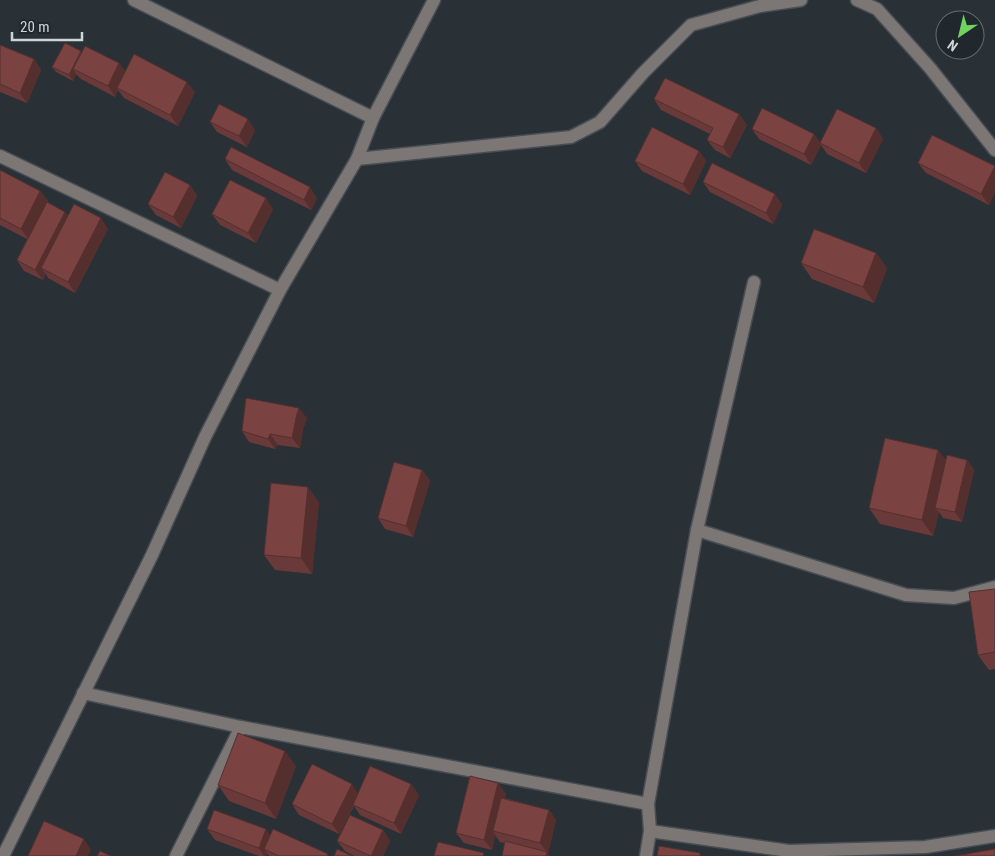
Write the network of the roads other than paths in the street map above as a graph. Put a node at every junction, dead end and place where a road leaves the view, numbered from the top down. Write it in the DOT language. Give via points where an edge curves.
graph roads {
  1 [pos="134,0"];
  2 [pos="434,0"];
  3 [pos="801,0"];
  4 [pos="857,0"];
  5 [pos="373,118"];
  6 [pos="995,150"];
  7 [pos="0,156"];
  8 [pos="357,159"];
  9 [pos="754,282"];
  10 [pos="280,290"];
  11 [pos="697,530"];
  12 [pos="995,587"];
  13 [pos="83,693"];
  14 [pos="241,727"];
  15 [pos="648,804"];
  16 [pos="650,831"];
  17 [pos="995,836"];
  18 [pos="3,856"];
  19 [pos="176,856"];
  20 [pos="646,856"];
  1 -- 5 [label="street"];
  2 -- 5 [label="street"];
  3 -- 8 [label="street" via="760,6 691,25 643,72 600,122 571,137"];
  4 -- 6 [label="street" via="877,9 930,68"];
  5 -- 8 [label="street"];
  7 -- 10 [label="street"];
  8 -- 10 [label="street"];
  9 -- 11 [label="street"];
  10 -- 13 [label="street" via="205,437 152,555"];
  11 -- 12 [label="street" via="906,595 954,598"];
  11 -- 15 [label="street"];
  13 -- 14 [label="street"];
  13 -- 18 [label="street"];
  14 -- 15 [label="street"];
  14 -- 19 [label="street"];
  15 -- 16 [label="street"];
  16 -- 17 [label="street" via="789,851 924,847"];
  16 -- 20 [label="street"];
}
